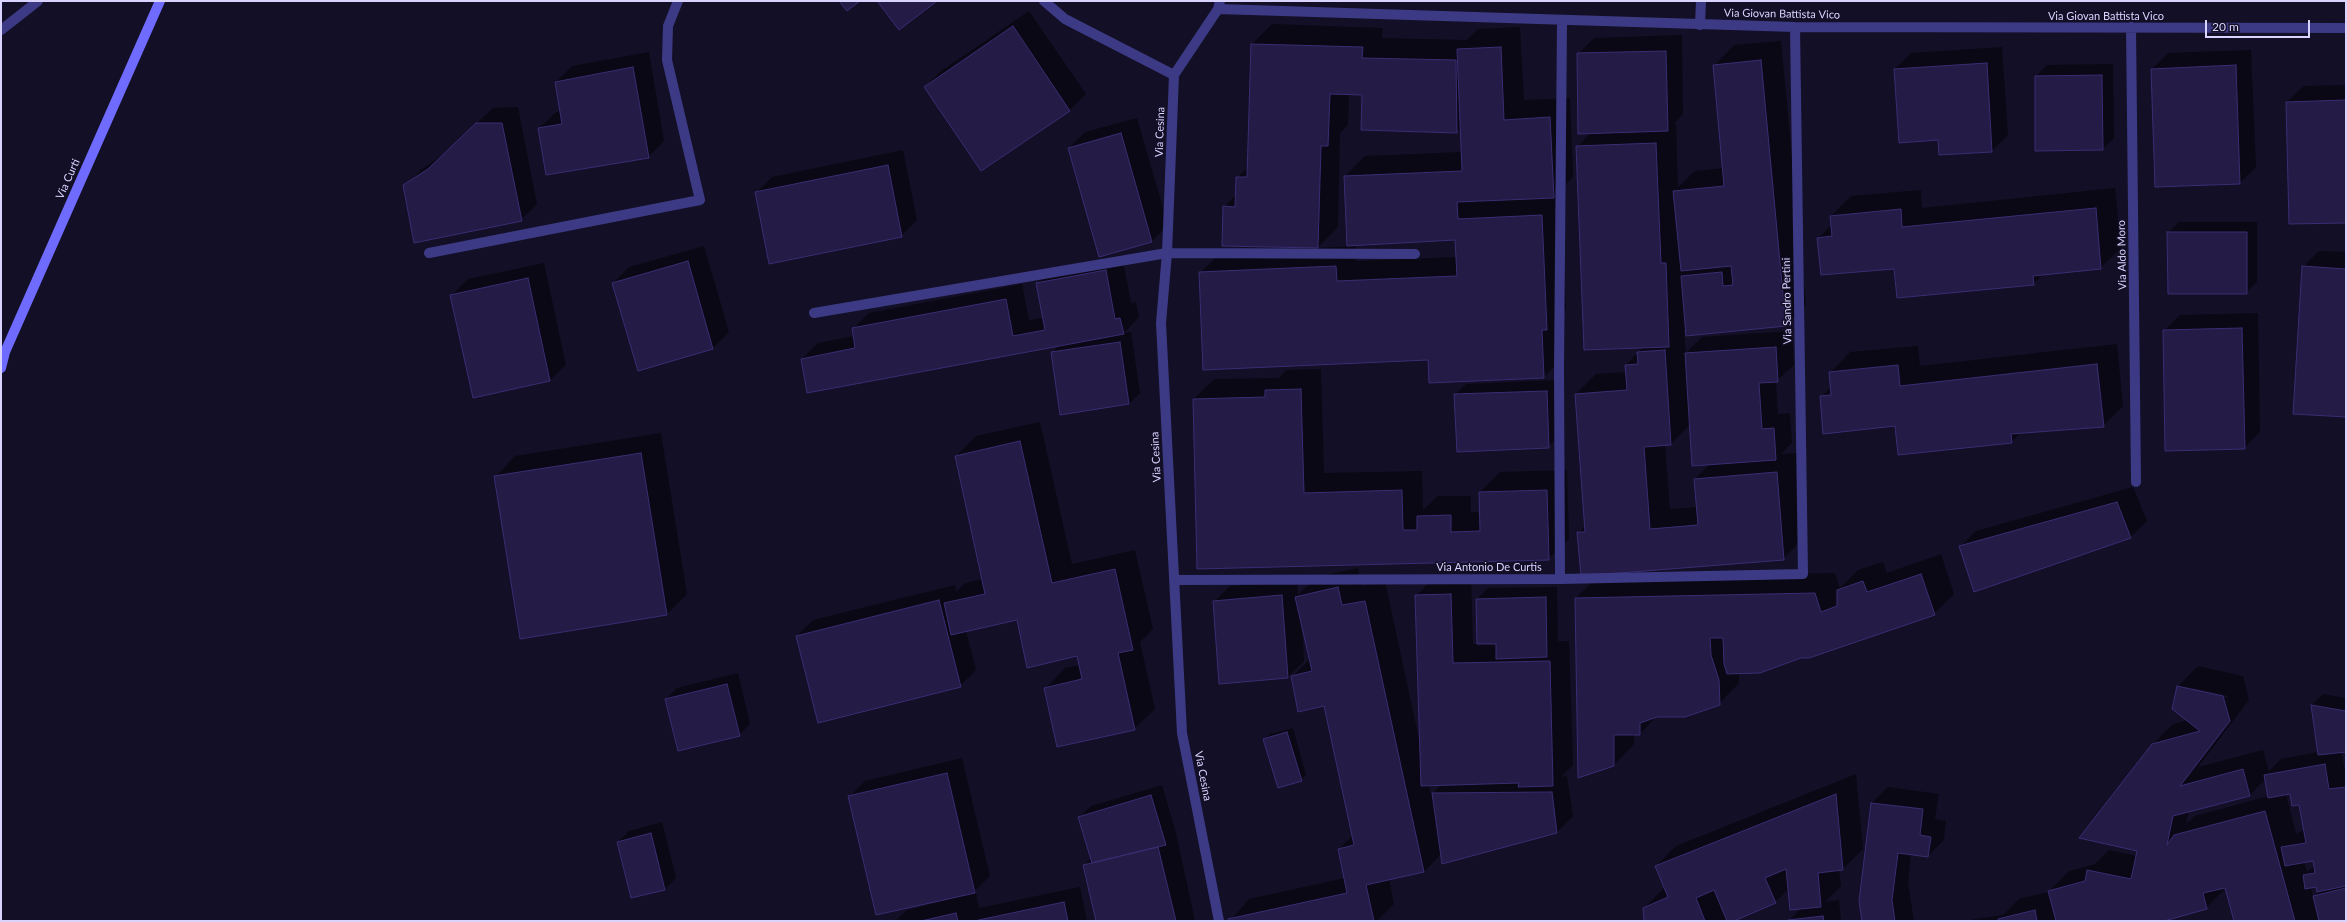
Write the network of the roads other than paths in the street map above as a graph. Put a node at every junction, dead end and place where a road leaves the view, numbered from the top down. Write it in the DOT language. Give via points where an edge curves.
graph roads {
  1 [pos="38,1"];
  2 [pos="160,1"];
  3 [pos="678,1"];
  4 [pos="1044,1"];
  5 [pos="1701,1"];
  6 [pos="1219,5"];
  7 [pos="1562,21"];
  8 [pos="1700,25"];
  9 [pos="1796,27"];
  10 [pos="2131,28"];
  11 [pos="2346,28"];
  12 [pos="1,30"];
  13 [pos="1174,75"];
  14 [pos="429,253"];
  15 [pos="1167,253"];
  16 [pos="1415,254"];
  17 [pos="814,313"];
  18 [pos="1,368"];
  19 [pos="2136,482"];
  20 [pos="1803,574"];
  21 [pos="1560,579"];
  22 [pos="1174,580"];
  23 [pos="1219,921"];
  1 -- 12 [label="street"];
  2 -- 18 [label="main road, Via Curti" via="5,352"];
  3 -- 14 [label="street" via="668,26 667,60 700,200"];
  4 -- 13 [label="street" via="1065,19"];
  5 -- 8 [label="street"];
  6 -- 7 [label="street, Via Giovan Battista Vico"];
  6 -- 13 [label="street"];
  7 -- 8 [label="street, Via Giovan Battista Vico"];
  7 -- 21 [label="street"];
  8 -- 9 [label="street, Via Giovan Battista Vico"];
  9 -- 10 [label="street, Via Giovan Battista Vico"];
  9 -- 20 [label="street, Via Sandro Pertini"];
  10 -- 11 [label="street, Via Giovan Battista Vico"];
  10 -- 19 [label="street, Via Aldo Moro"];
  13 -- 15 [label="street, Via Cesina"];
  15 -- 16 [label="street"];
  15 -- 17 [label="street"];
  15 -- 22 [label="street, Via Cesina" via="1161,323"];
  20 -- 21 [label="street, Via Antonio De Curtis"];
  21 -- 22 [label="street, Via Antonio De Curtis"];
  22 -- 23 [label="street, Via Cesina" via="1182,733"];
}
